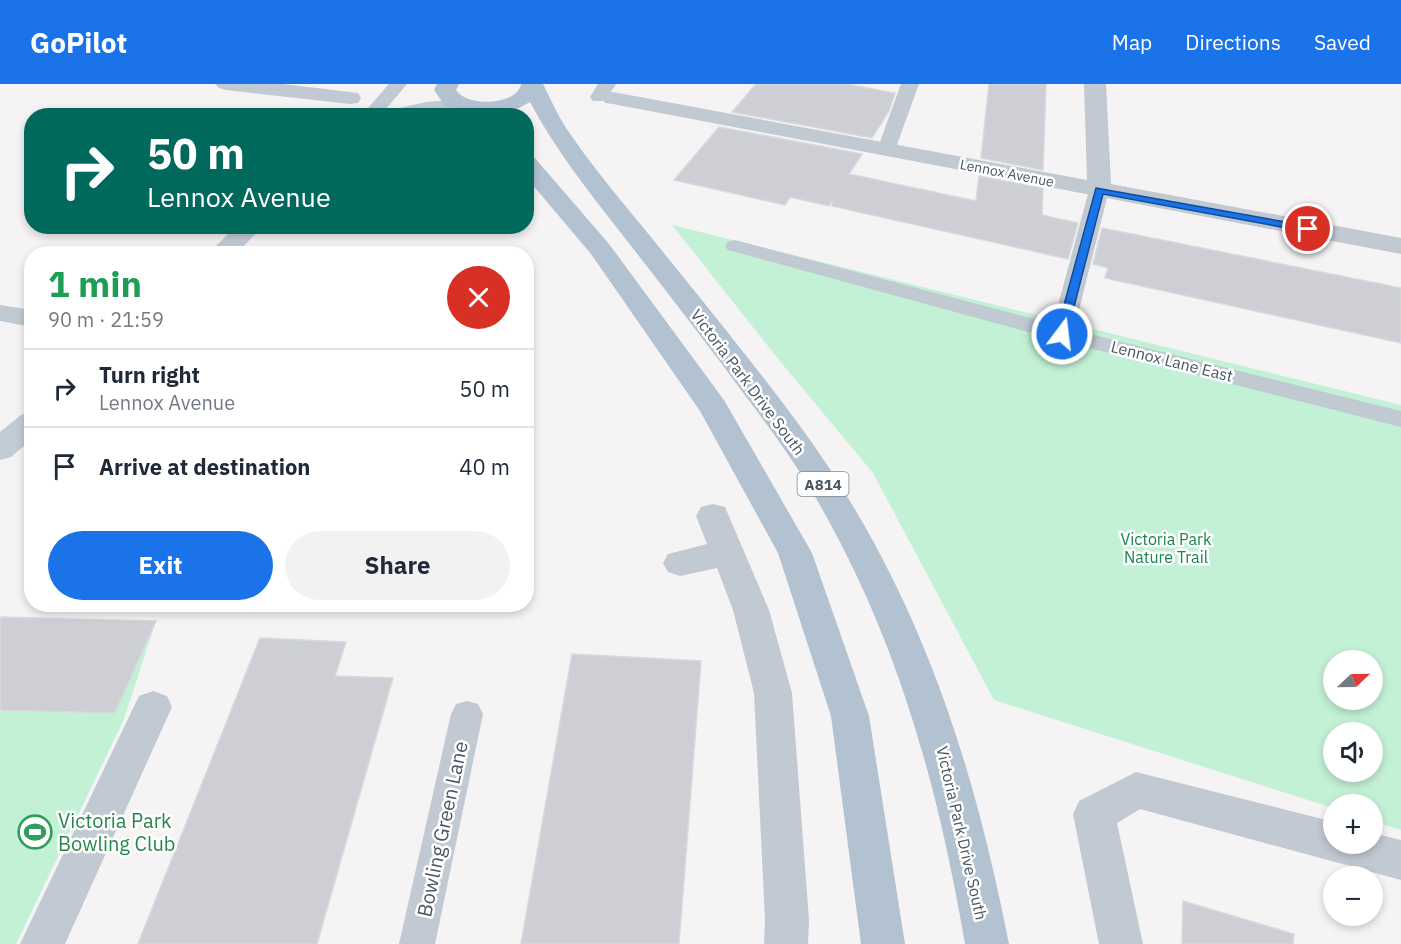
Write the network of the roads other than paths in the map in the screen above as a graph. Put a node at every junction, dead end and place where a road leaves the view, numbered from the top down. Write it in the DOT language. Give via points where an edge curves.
graph roads {
  1 [pos="226,84"];
  2 [pos="398,84"];
  3 [pos="441,84"];
  4 [pos="448,84"];
  5 [pos="909,84"];
  6 [pos="1095,84"];
  7 [pos="250,85"];
  8 [pos="533,86"];
  9 [pos="606,93"];
  10 [pos="350,98"];
  11 [pos="377,108"];
  12 [pos="394,108"];
  13 [pos="472,108"];
  14 [pos="489,108"];
  15 [pos="886,150"];
  16 [pos="534,171"];
  17 [pos="1099,190"];
  18 [pos="242,234"];
  19 [pos="230,246"];
  20 [pos="735,246"];
  21 [pos="1401,246"];
  22 [pos="0,313"];
  23 [pos="24,318"];
  24 [pos="1062,334"];
  25 [pos="1401,419"];
  26 [pos="24,429"];
  27 [pos="0,449"];
  28 [pos="713,516"];
  29 [pos="728,552"];
  30 [pos="680,562"];
  31 [pos="153,707"];
  32 [pos="467,714"];
  33 [pos="1323,839"];
  34 [pos="1379,854"];
  35 [pos="1401,860"];
  36 [pos="42,944"];
  37 [pos="417,944"];
  38 [pos="786,944"];
  39 [pos="883,944"];
  40 [pos="987,944"];
  41 [pos="1121,944"];
  1 -- 7 [label="street"];
  2 -- 11 [label="lane"];
  3 -- 12 [label="street"];
  4 -- 13 [label="main road" via="447,97"];
  5 -- 15 [label="lane"];
  6 -- 17 [label="street"];
  7 -- 10 [label="street"];
  8 -- 14 [label="main road" via="519,101"];
  8 -- 40 [label="main road, Victoria Park Drive South / A814" via="555,128 586,171 779,420 856,541 888,604 933,713 956,789"];
  9 -- 15 [label="street, Lennox Avenue"];
  15 -- 17 [label="street, Lennox Avenue"];
  16 -- 39 [label="main road" via="600,249 713,407 795,553 850,716"];
  17 -- 21 [label="street, Lennox Avenue"];
  17 -- 24 [label="lane"];
  18 -- 19 [label="street"];
  20 -- 24 [label="lane, Lennox Lane East"];
  22 -- 23 [label="street"];
  24 -- 25 [label="lane, Lennox Lane East"];
  26 -- 27 [label="street"];
  28 -- 29 [label="street"];
  29 -- 30 [label="street"];
  29 -- 38 [label="street" via="751,610 773,693"];
  31 -- 36 [label="street"];
  32 -- 37 [label="lane, Bowling Green Lane"];
  33 -- 41 [label="street" via="1136,790 1094,814"];
  34 -- 35 [label="street"];
}
